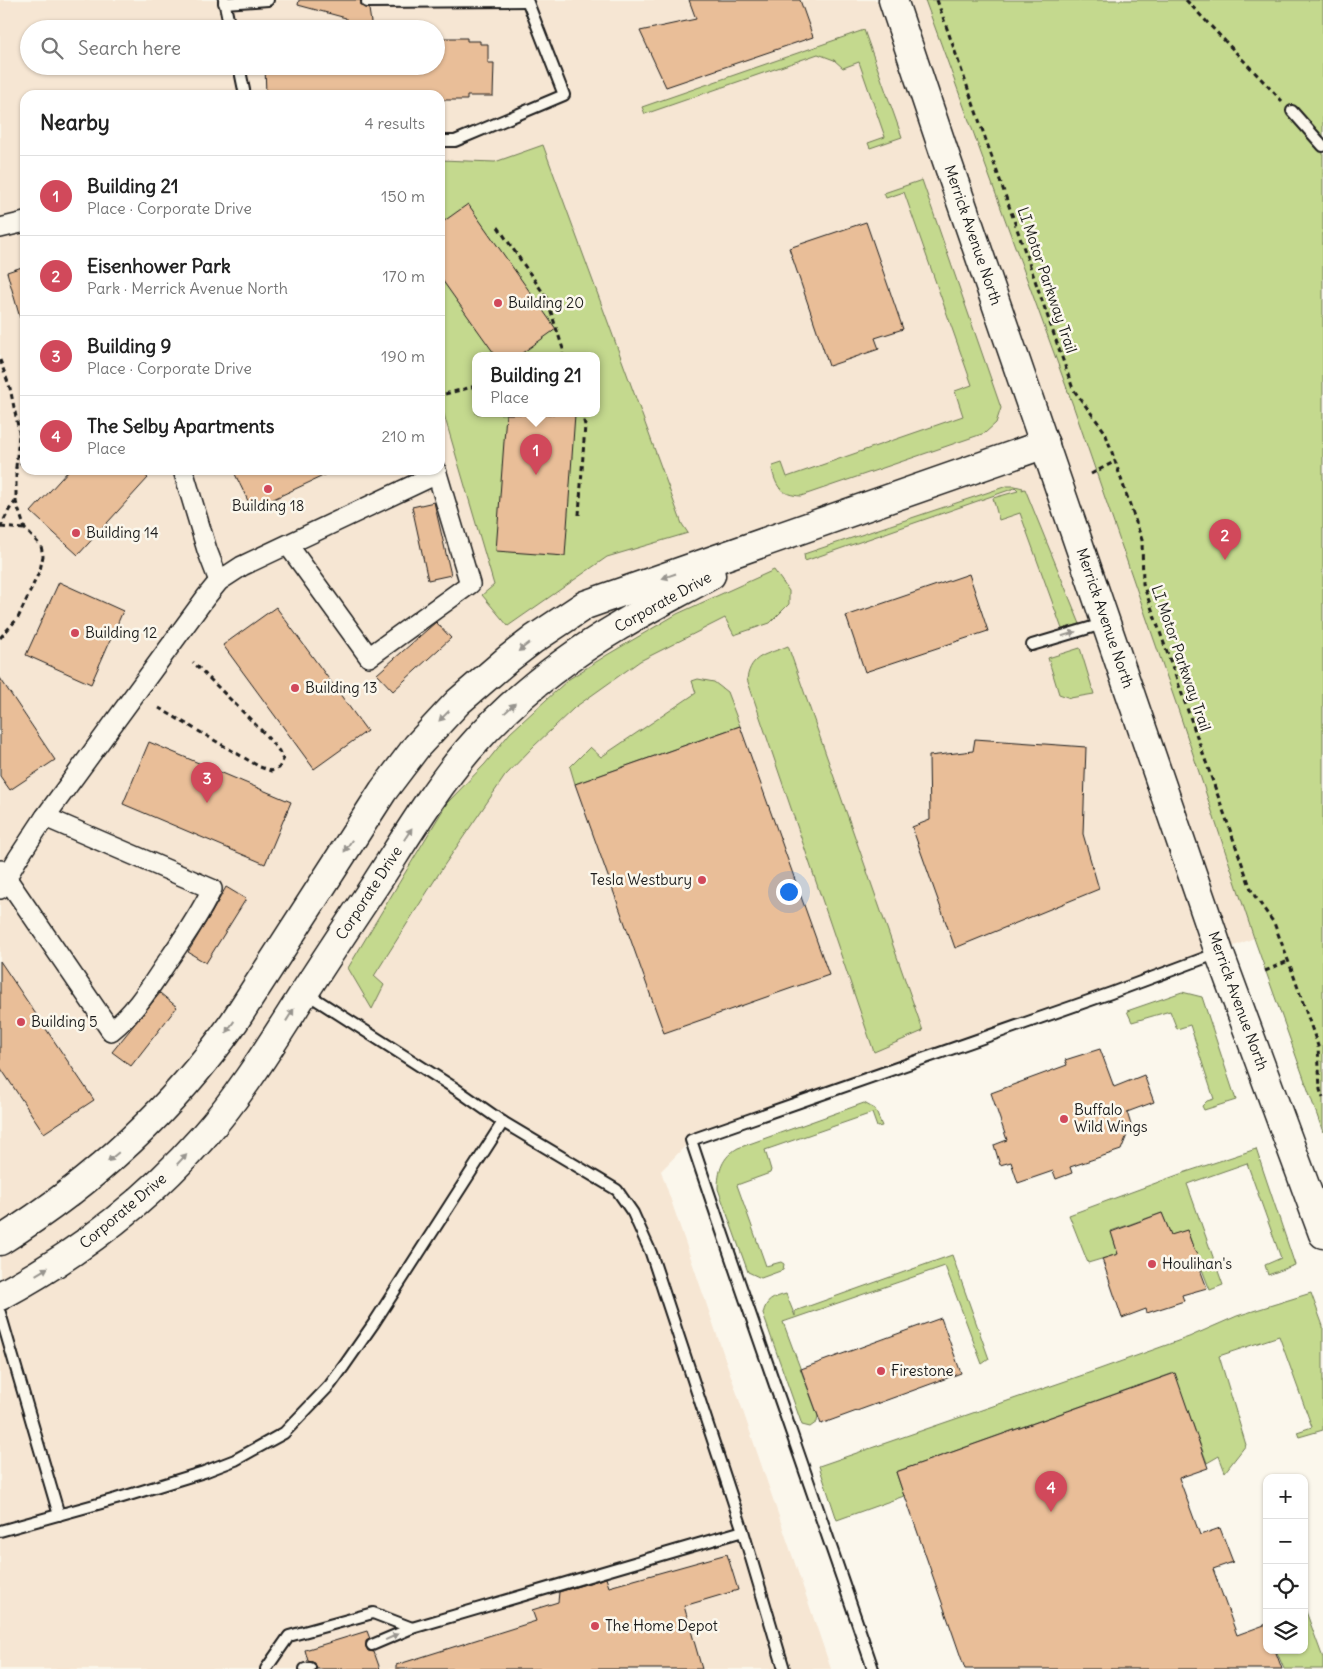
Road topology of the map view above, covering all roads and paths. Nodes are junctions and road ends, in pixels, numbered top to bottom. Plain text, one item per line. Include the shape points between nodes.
1 (268, 0) edge
2 (395, 0) edge
3 (527, 0) edge
4 (893, 0) edge
5 (937, 0) edge
6 (1186, 0) edge
7 (224, 2) edge
8 (367, 2) dead end
9 (228, 20) edge
10 (241, 75) edge
11 (244, 90) edge
12 (1292, 111) joint
13 (445, 141) edge
14 (1323, 146) edge
15 (20, 223) edge
16 (498, 227) dead end
17 (0, 228) edge
18 (564, 352) edge
19 (0, 360) edge
20 (472, 387) edge
21 (445, 394) dead end
22 (583, 417) edge
23 (20, 436) joint
24 (1045, 444) junction
25 (1114, 462) junction
26 (20, 464) edge
27 (16, 467) junction
28 (1091, 474) dead end
29 (184, 475) edge
30 (431, 475) edge
31 (438, 475) edge
32 (16, 502) junction
33 (579, 515) dead end
34 (0, 528) edge
35 (25, 529) junction
36 (781, 537) junction
37 (288, 545) junction
38 (219, 581) junction
39 (1106, 623) junction
40 (0, 638) edge
41 (1032, 646) dead end
42 (193, 662) dead end
43 (159, 708) dead end
44 (45, 817) junction
45 (2, 879) edge
46 (1219, 952) junction
47 (1288, 961) junction
48 (1265, 971) dead end
49 (305, 992) junction
50 (253, 994) junction
51 (1323, 1098) edge
52 (503, 1122) junction
53 (1323, 1234) edge
54 (0, 1241) edge
55 (0, 1296) edge
56 (0, 1313) edge
57 (60, 1515) junction
58 (0, 1530) edge
59 (743, 1531) junction
60 (412, 1628) junction
61 (372, 1646) dead end
62 (266, 1669) edge
63 (784, 1669) edge
64 (873, 1669) edge

1 - 7 lane
2 - 3 lane
2 - 8 lane
3 - 13 lane via 564,95 455,141
4 - 24 main road, Merrick Avenue North
5 - 25 path, LI Motor Parkway Trail via 1073,389 1105,432
6 - 12 path
7 - 9 lane
10 - 11 lane
12 - 14 lane
15 - 17 street
16 - 18 path via 546,297
19 - 23 path via 10,388
20 - 21 path
22 - 33 path
23 - 27 path
24 - 36 main road, Corporate Drive
24 - 39 main road, Merrick Avenue North
25 - 28 path
25 - 47 path, LI Motor Parkway Trail via 1142,540 1146,593 1252,892 1274,923
26 - 27 path
27 - 32 path
29 - 38 street
30 - 37 street
31 - 37 street via 470,584 369,657
32 - 34 path
32 - 35 path
34 - 35 path
35 - 40 path via 41,546 40,570 18,618
49 -> 36 main road, Corporate Drive via 431,799 491,726 565,662 620,625
36 -> 50 main road, Corporate Drive via 585,605 534,639 473,690 438,722 399,768
37 - 38 street via 242,566
38 - 44 street
41 -> 39 lane
39 - 46 main road, Merrick Avenue North
42 - 43 path via 279,751 283,760 279,768 271,771 260,766
44 - 45 street
44 - 45 street via 212,889 139,1004 122,1023 111,1031
46 - 53 main road, Merrick Avenue North
46 - 64 lane via 691,1140
47 - 48 path
47 - 51 path, LI Motor Parkway Trail via 1318,1046
49 - 50 main road via 282,985
49 - 52 lane
55 -> 49 main road, Corporate Drive via 96,1236 177,1165 244,1085
50 -> 54 main road, Corporate Drive via 214,1050 149,1125 94,1173
52 - 57 lane via 330,1386 284,1433 235,1460 204,1472
52 - 59 lane via 617,1190 634,1213 651,1252
56 - 57 lane
57 - 58 lane
59 - 60 lane
59 - 63 lane
61 -> 60 lane
60 - 62 lane via 373,1613 289,1636

